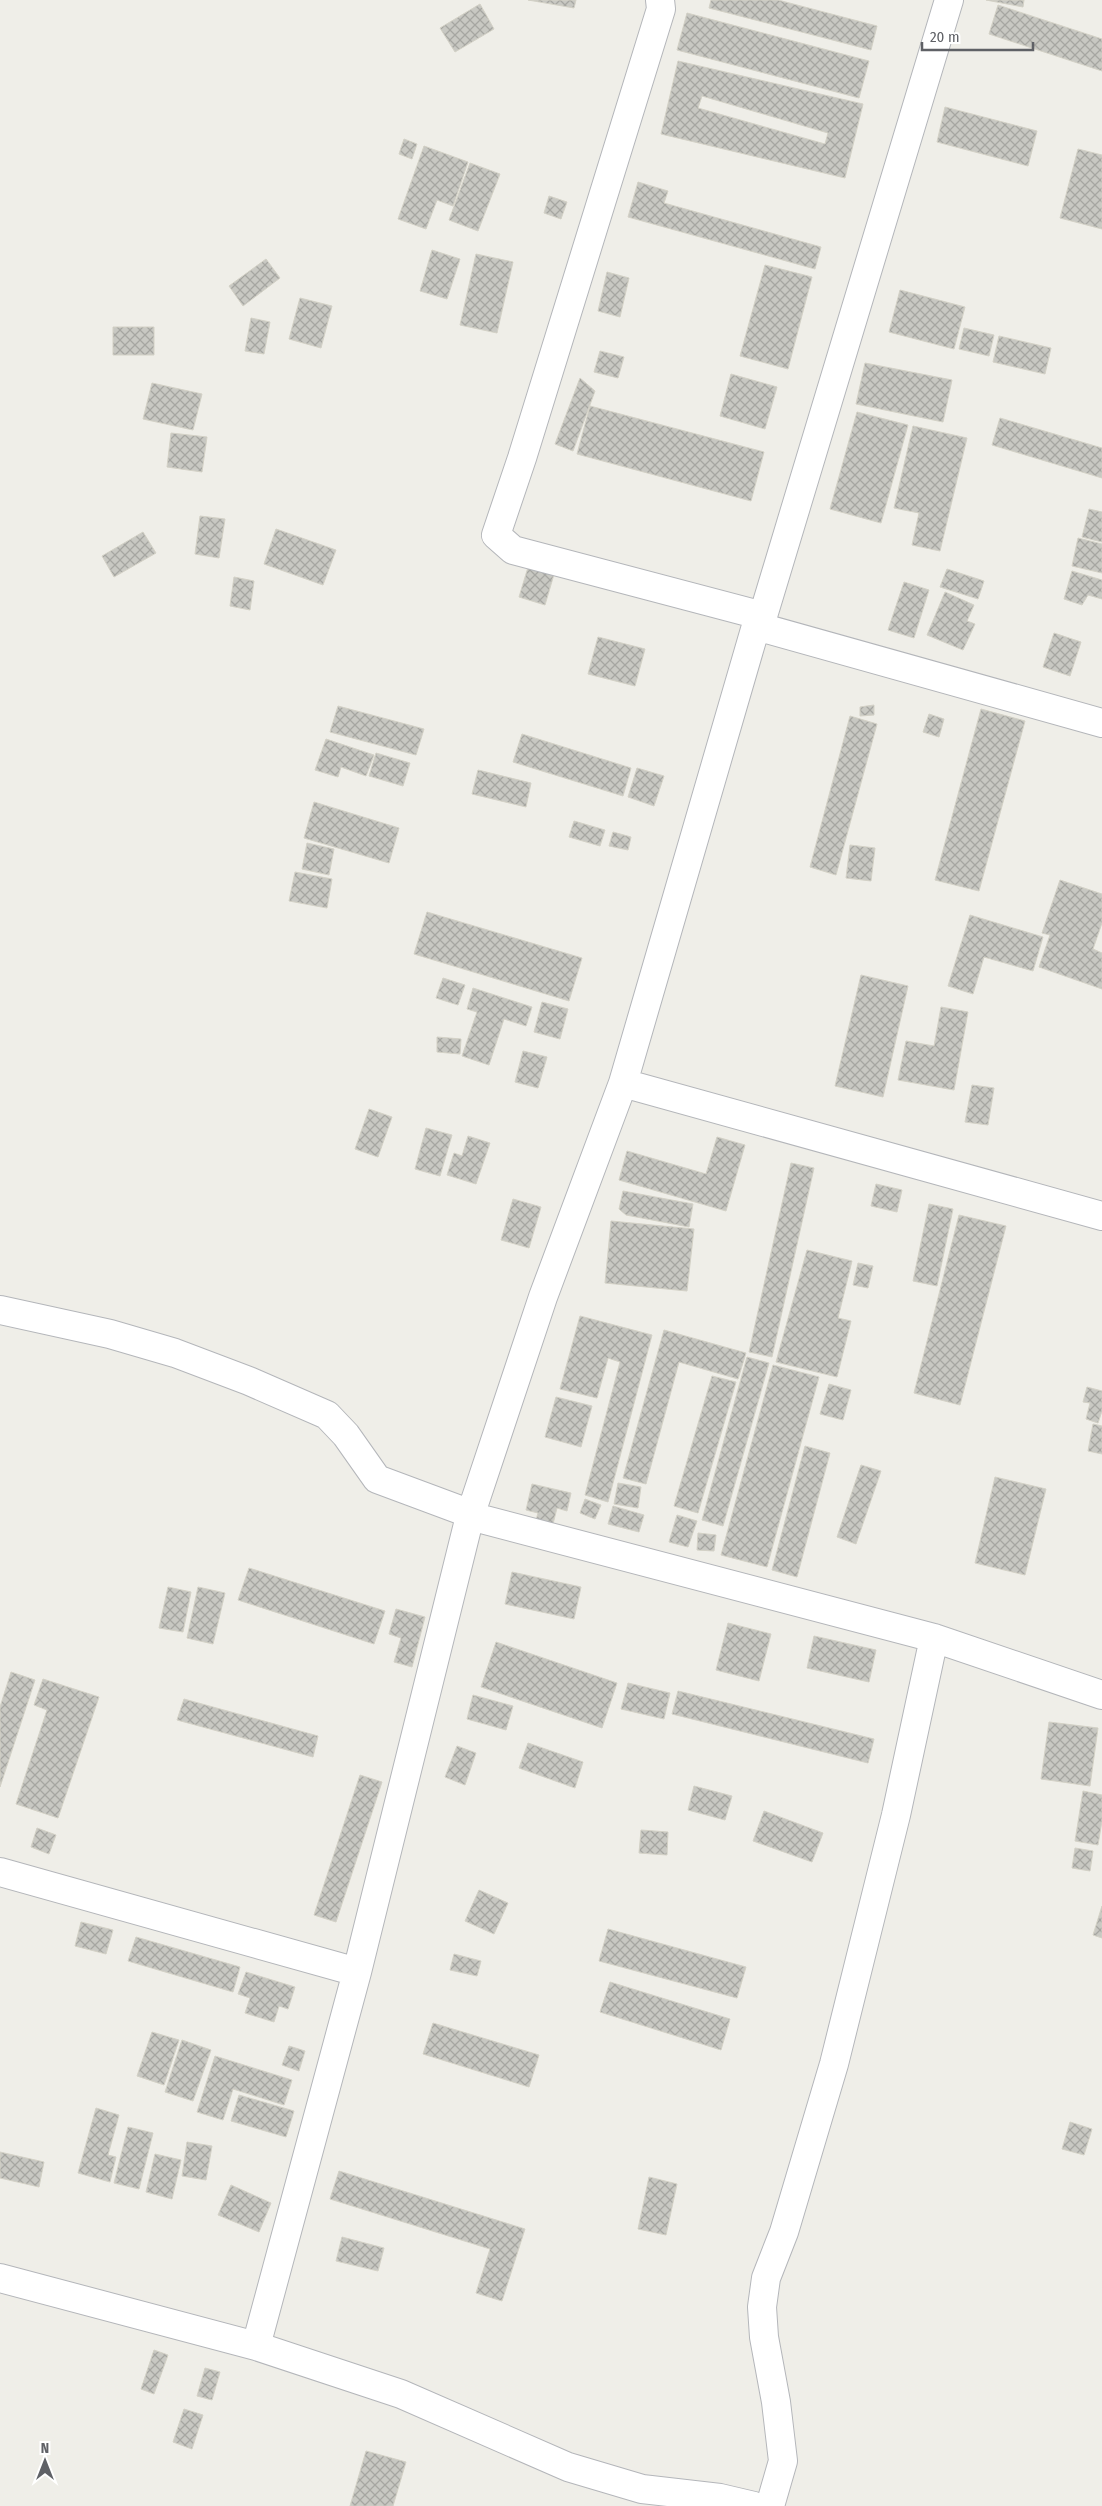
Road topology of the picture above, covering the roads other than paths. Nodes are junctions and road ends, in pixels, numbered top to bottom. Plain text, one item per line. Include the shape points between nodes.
1 (660, 0) edge
2 (948, 0) edge
3 (760, 621) junction
4 (1102, 723) edge
5 (623, 1083) junction
6 (1102, 1216) edge
7 (0, 1310) edge
8 (470, 1516) junction
9 (934, 1638) junction
10 (1102, 1696) edge
11 (0, 1872) edge
12 (357, 1972) junction
13 (0, 2278) edge
14 (256, 2346) junction
15 (754, 2506) edge
16 (770, 2506) edge

1 - 3 street via 628,114 496,535 512,550
2 - 3 street
3 - 4 street
3 - 5 street
5 - 6 street
5 - 8 street via 543,1297
7 - 8 street via 110,1334 250,1380 327,1415 346,1435 377,1479
8 - 9 street
8 - 12 street
9 - 10 street
9 - 16 street via 896,1815 836,2054 784,2232 766,2278 762,2306 764,2337 783,2461
11 - 12 street
12 - 14 street
13 - 14 street
14 - 15 street via 401,2394 568,2467 642,2489 720,2498

